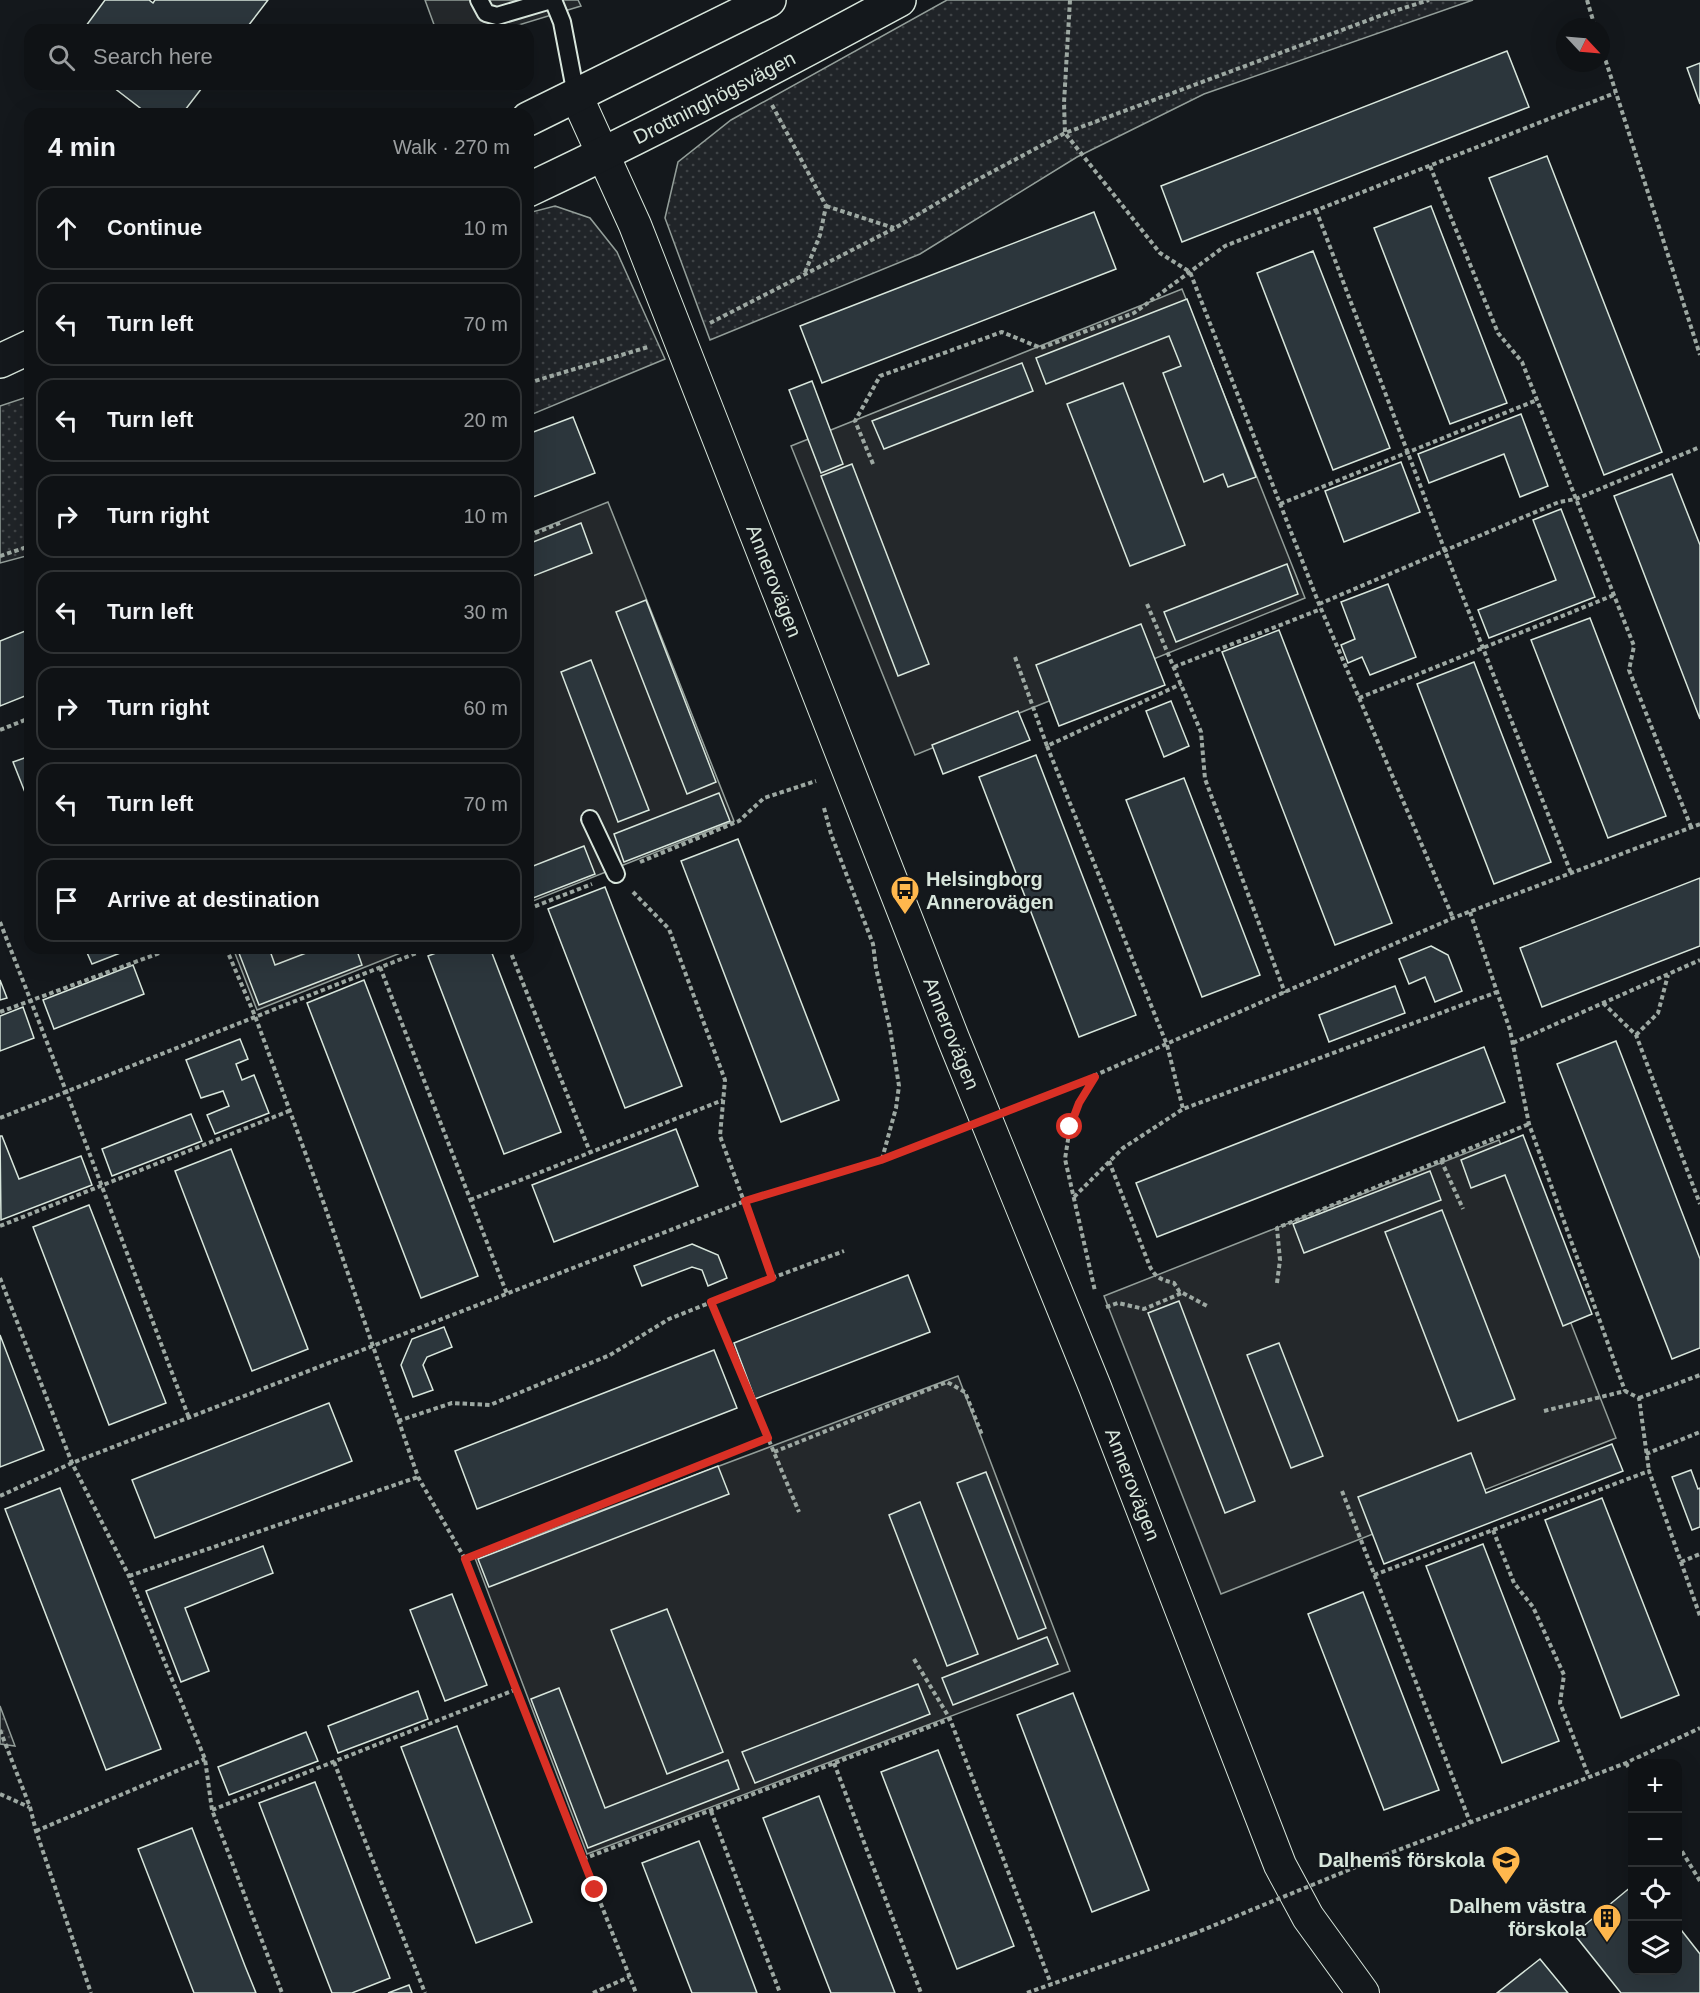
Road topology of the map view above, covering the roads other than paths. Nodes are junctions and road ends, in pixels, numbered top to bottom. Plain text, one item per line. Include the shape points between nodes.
1 (479, 0) edge
2 (552, 0) edge
3 (769, 0) edge
4 (899, 0) edge
5 (576, 95) junction
6 (534, 115) edge
7 (604, 154) junction
8 (534, 187) edge
9 (24, 350) edge
10 (0, 361) edge
11 (24, 370) edge
12 (0, 376) edge
13 (590, 819) dead end
14 (616, 874) road end
15 (1363, 1993) edge

1 - 2 lane via 486,13 497,16
2 - 5 lane via 562,22
3 - 5 street
4 - 7 street, Drottninghögsvägen
5 - 6 street
5 - 7 street, Annerovägen
7 - 8 street, Drottninghögsvägen
7 - 15 street, Annerovägen via 1073,1332 1280,1865 1308,1917
9 - 10 street
11 - 12 street
13 - 14 lane

